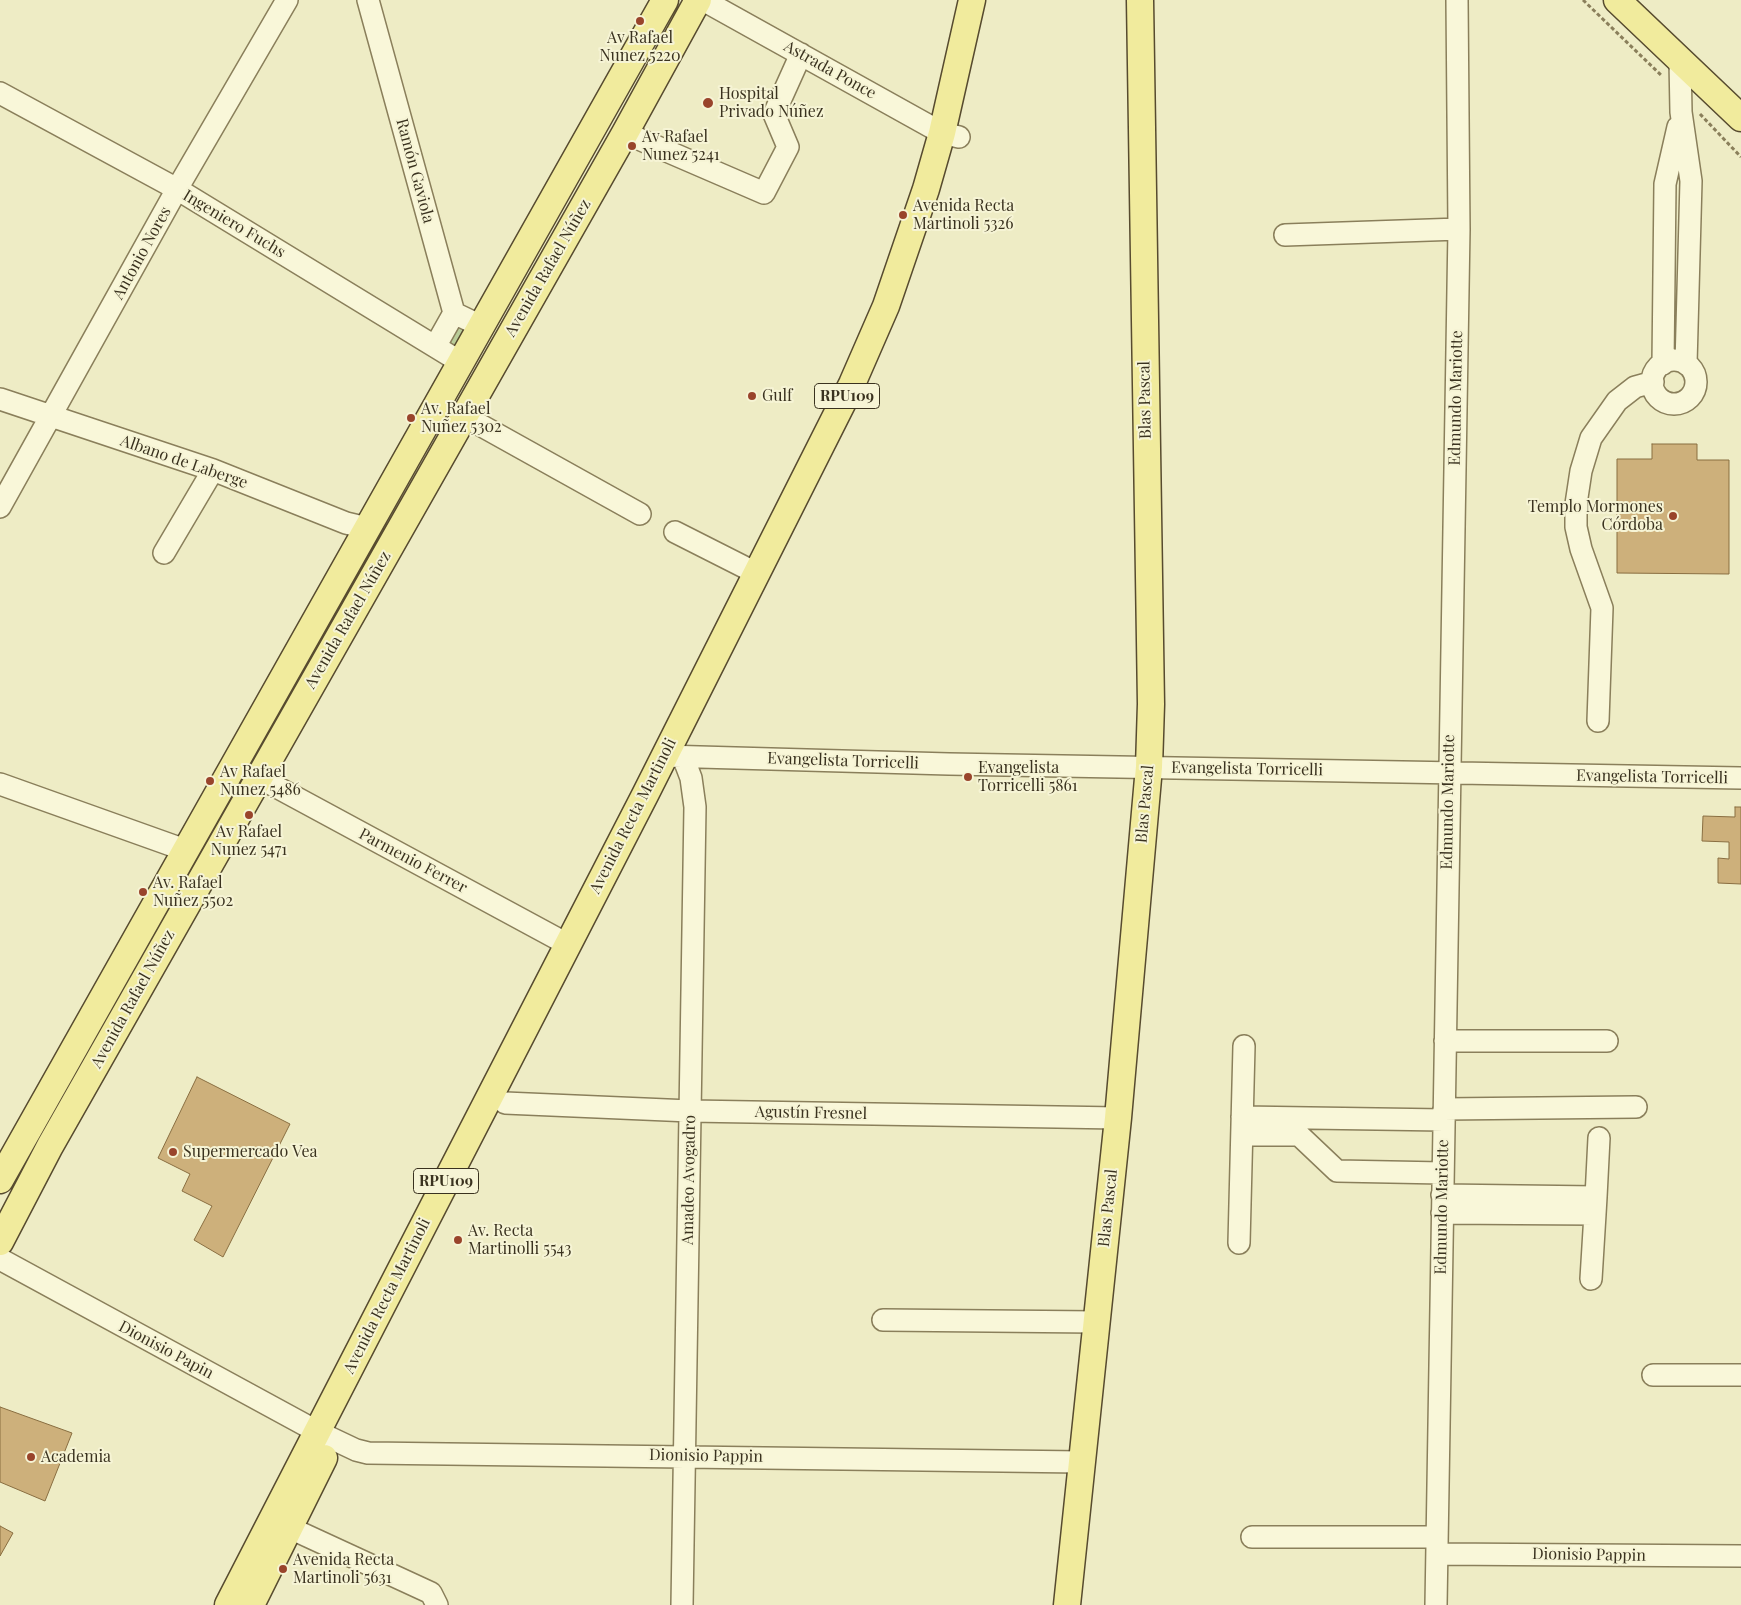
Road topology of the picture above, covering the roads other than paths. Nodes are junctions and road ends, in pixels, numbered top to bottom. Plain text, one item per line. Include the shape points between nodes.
1 (287, 0) edge
2 (368, 0) edge
3 (665, 0) edge
4 (698, 0) edge
5 (702, 0) edge
6 (972, 0) edge
7 (989, 0) edge
8 (1140, 0) edge
9 (1457, 0) edge
10 (1617, 0) edge
11 (801, 54) junction
12 (1680, 60) junction
13 (0, 94) edge
14 (1681, 112) junction
15 (1741, 118) edge
16 (626, 133) junction
17 (951, 135) junction
18 (177, 189) junction
19 (1459, 228) junction
20 (1285, 235) dead end
21 (454, 313) junction
22 (519, 317) junction
23 (481, 326) junction
24 (436, 345) junction
25 (462, 363) junction
26 (1686, 364) junction
27 (1658, 373) junction
28 (0, 398) edge
29 (52, 416) junction
30 (464, 416) junction
31 (213, 470) junction
32 (0, 507) edge
33 (411, 509) junction
34 (640, 514) dead end
35 (367, 528) junction
36 (675, 532) dead end
37 (164, 553) dead end
38 (758, 574) junction
39 (1598, 722) dead end
40 (674, 757) junction
41 (1149, 767) junction
42 (1449, 774) junction
43 (258, 777) junction
44 (1741, 778) edge
45 (0, 784) edge
46 (185, 850) junction
47 (567, 944) junction
48 (1607, 1041) dead end
49 (1445, 1042) junction
50 (1244, 1046) dead end
51 (505, 1103) junction
52 (1636, 1107) dead end
53 (690, 1111) junction
54 (1444, 1114) junction
55 (1118, 1118) junction
56 (1242, 1126) junction
57 (1299, 1127) junction
58 (1599, 1138) dead end
59 (3, 1168) edge
60 (1443, 1173) junction
61 (1442, 1204) junction
62 (1596, 1205) junction
63 (0, 1242) edge
64 (1239, 1244) dead end
65 (0, 1259) edge
66 (1591, 1278) dead end
67 (883, 1320) dead end
68 (1096, 1322) junction
69 (1653, 1375) dead end
70 (1741, 1375) edge
71 (326, 1436) junction
72 (684, 1456) junction
73 (1081, 1462) junction
74 (290, 1528) junction
75 (1252, 1537) dead end
76 (1437, 1545) junction
77 (1741, 1556) edge
78 (228, 1605) edge
79 (251, 1605) edge
80 (438, 1605) edge
81 (682, 1605) edge
82 (1067, 1605) edge
83 (1436, 1605) edge

1 - 18 street, Antonio Nores
2 - 21 street, Ramón Gaviola
3 - 23 main road, Avenida Rafael Núñez
4 - 16 main road, Avenida Rafael Núñez
5 - 11 street, Astrada Ponce
6 - 17 main road, Avenida Recta Martinoli / RPU109
7 - 17 main road, Avenida Recta Martinoli / RPU109
8 - 41 main road, Blas Pascal via 1151,704
9 - 19 street, Edmundo Mariotte
10 - 12 main road
11 - 16 street via 774,114 788,147 764,193
11 - 17 street, Astrada Ponce
12 - 14 street
12 - 15 main road
13 - 18 street, Ingeniero Fuchs
14 - 26 street via 1690,181
14 - 27 street via 1665,184
16 - 22 main road, Avenida Rafael Núñez
17 - 38 main road, Avenida Recta Martinoli / RPU109 via 886,306 848,392
17 - 40 main road, Avenida Recta Martinoli / RPU109 via 921,256 867,388
18 - 24 street, Ingeniero Fuchs
18 - 29 street, Antonio Nores
19 - 20 street
19 - 42 street, Edmundo Mariotte
21 - 23 street
21 - 24 street
22 - 23 main road via 504,326
22 - 30 main road, Avenida Rafael Núñez
23 - 25 main road, Avenida Rafael Núñez
24 - 25 street, Ingeniero Fuchs
25 - 33 main road via 467,371 467,383 412,481
25 - 35 main road, Avenida Rafael Núñez
26 - 27 street via 1674,360
26 - 27 street via 1694,374 1696,386 1684,401 1665,402 1656,394
27 - 39 street via 1617,400 1591,438 1581,471 1576,527 1602,608
28 - 29 street, Albano de Laberge
29 - 31 street, Albano de Laberge
29 - 32 street, Antonio Nores
30 - 33 main road, Avenida Rafael Núñez
30 - 34 street
31 - 35 street, Albano de Laberge via 346,523
31 - 37 street
33 - 43 main road, Avenida Rafael Núñez
35 - 46 main road, Avenida Rafael Núñez
36 - 38 street
38 - 40 main road, Avenida Recta Martinoli / RPU109 via 720,646 718,667
40 - 41 street, Evangelista Torricelli
40 - 47 main road, Avenida Recta Martinoli / RPU109
40 - 51 main road, Avenida Recta Martinoli / RPU109
40 - 53 street, Amadeo Avogadro via 691,778 695,807
41 - 42 street, Evangelista Torricelli
41 - 55 main road, Blas Pascal
42 - 44 street, Evangelista Torricelli
42 - 49 street, Edmundo Mariotte
43 - 47 street, Parmenio Ferrer
43 - 63 main road, Avenida Rafael Núñez via 50,1146
45 - 46 street
46 - 59 main road, Avenida Rafael Núñez
47 - 71 main road, Avenida Recta Martinoli / RPU109
48 - 49 street
49 - 54 street, Edmundo Mariotte
50 - 56 street
51 - 53 street, Agustín Fresnel
51 - 71 main road, Avenida Recta Martinoli / RPU109
52 - 54 street
53 - 55 street, Agustín Fresnel
53 - 72 street, Amadeo Avogadro
54 - 57 street
54 - 60 street, Edmundo Mariotte
55 - 68 main road, Blas Pascal
56 - 57 street
56 - 64 street
57 - 60 street via 1337,1171
58 - 62 street
60 - 61 street, Edmundo Mariotte
61 - 62 street
61 - 76 street, Edmundo Mariotte
62 - 66 street
65 - 71 street, Dionisio Papin
67 - 68 street
68 - 73 main road, Blas Pascal
69 - 70 street
71 - 72 street, Dionisio Pappin via 368,1453
71 - 74 main road, Avenida Recta Martinoli / RPU109
71 - 78 main road, Avenida Recta Martinoli / RPU109
72 - 73 street, Dionisio Pappin
72 - 81 street, Amadeo Avogadro
73 - 82 main road, Blas Pascal
74 - 79 main road, Avenida Recta Martinoli / RPU109
74 - 80 street via 431,1593
75 - 76 street, Dionisio Pappin
76 - 77 street, Dionisio Pappin
76 - 83 street, Edmundo Mariotte

